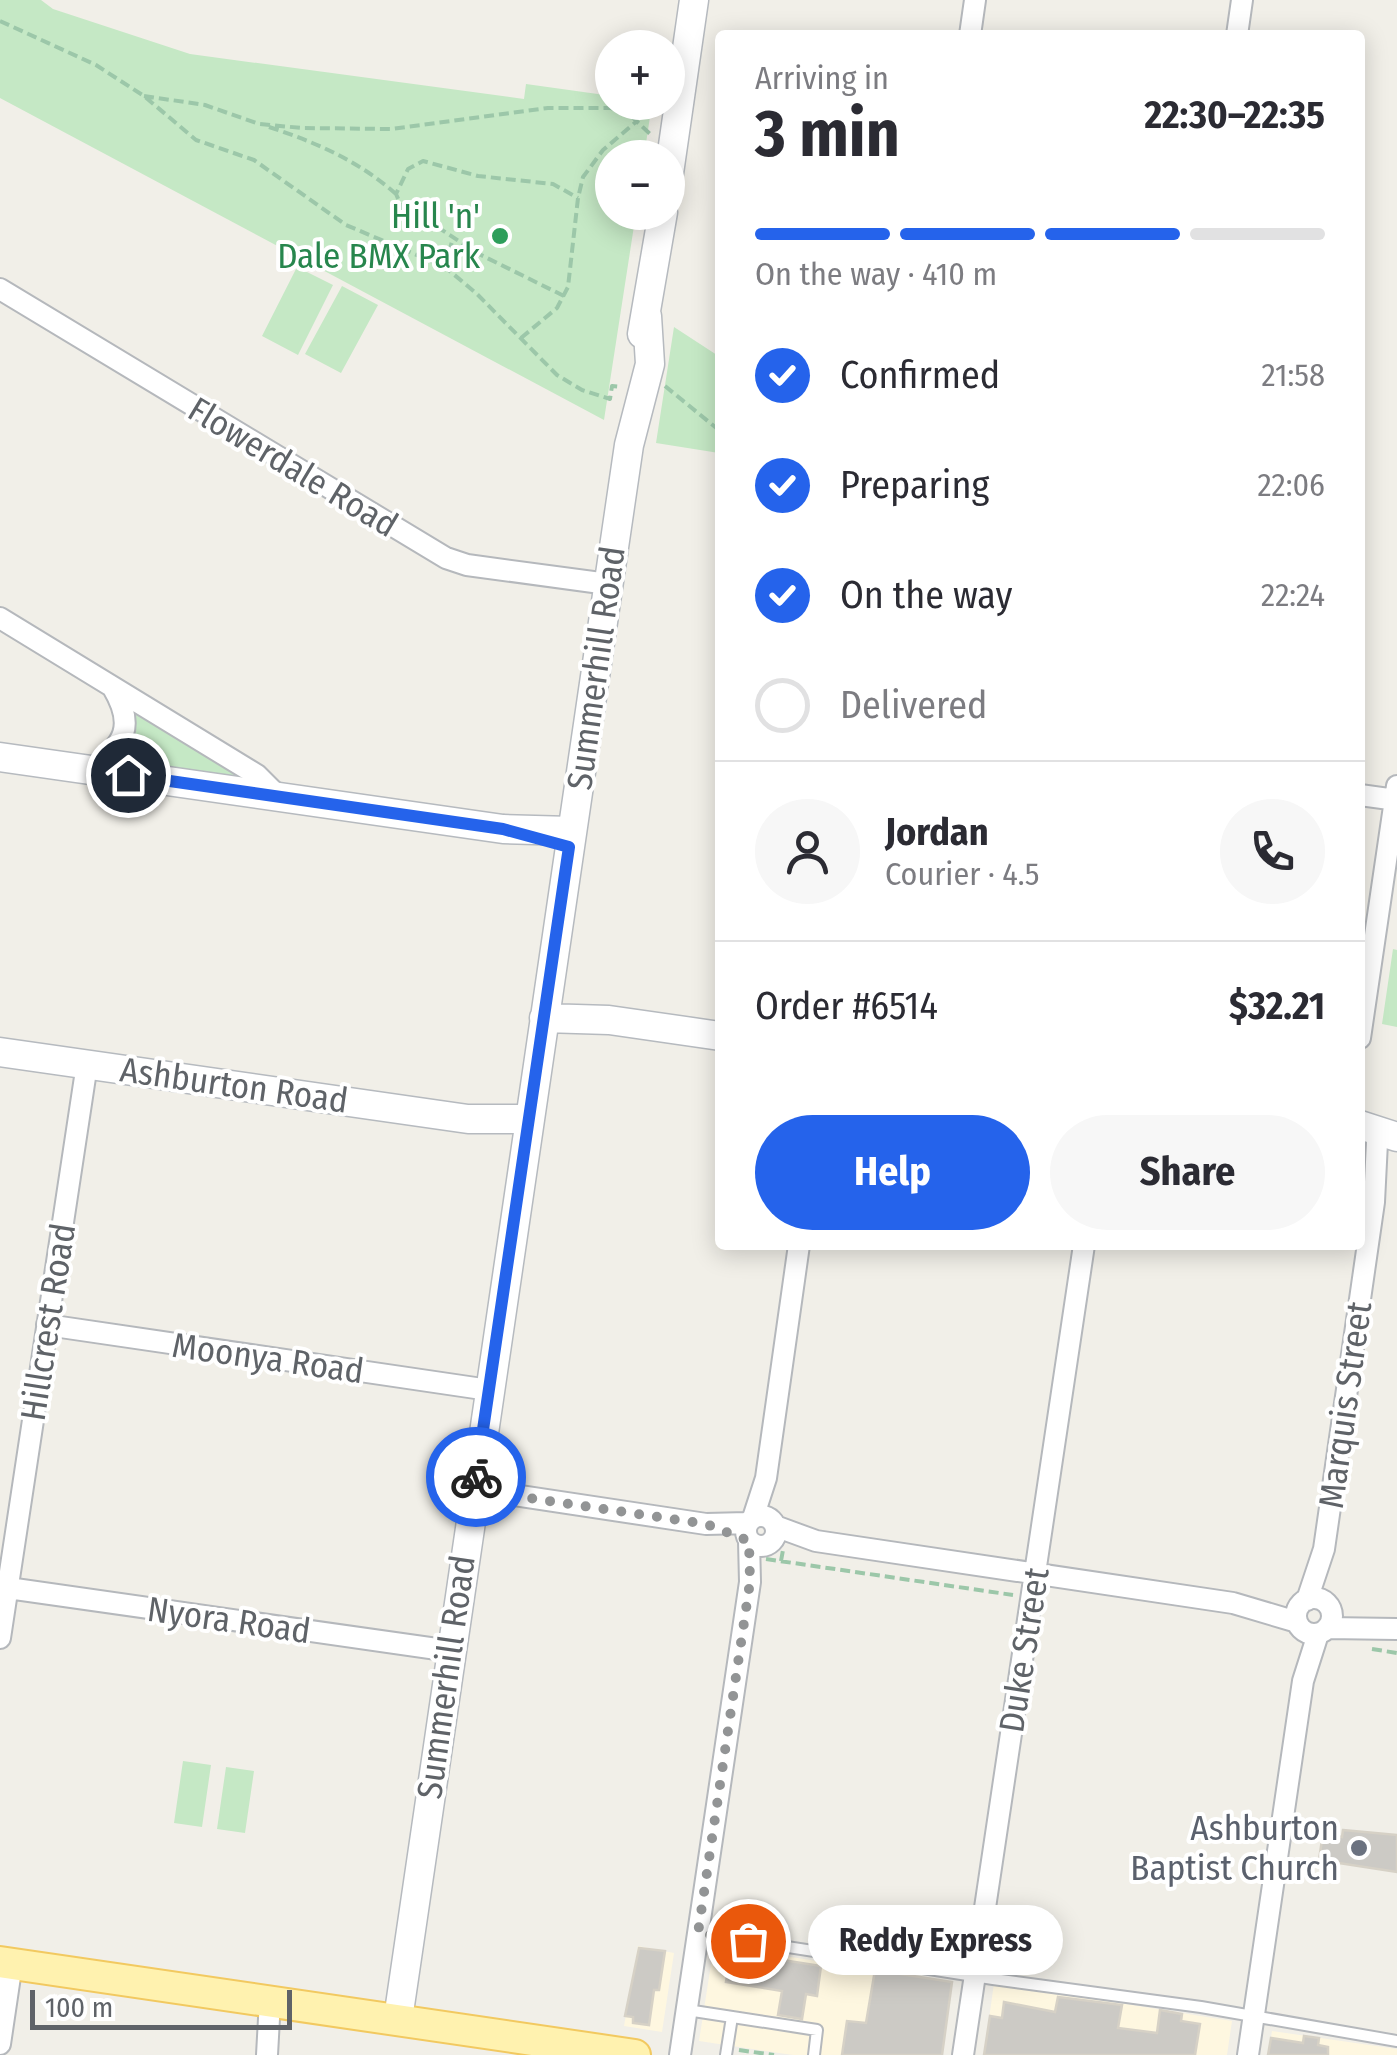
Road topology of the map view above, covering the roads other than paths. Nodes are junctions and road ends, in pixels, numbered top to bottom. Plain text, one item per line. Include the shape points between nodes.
1 (694, 0) edge
2 (975, 0) edge
3 (1242, 0) edge
4 (971, 30) edge
5 (1239, 30) edge
6 (674, 140) edge
7 (660, 230) edge
8 (0, 289) edge
9 (648, 316) junction
10 (628, 445) junction
11 (608, 584) junction
12 (0, 618) edge
13 (112, 686) junction
14 (0, 757) edge
15 (91, 770) junction
16 (1365, 795) edge
17 (1396, 795) edge
18 (280, 797) junction
19 (570, 839) junction
20 (1365, 1004) edge
21 (545, 1009) junction
22 (715, 1035) edge
23 (0, 1052) edge
24 (87, 1064) junction
25 (528, 1128) junction
26 (1381, 1137) edge
27 (799, 1250) edge
28 (1083, 1250) edge
29 (47, 1326) junction
30 (489, 1390) junction
31 (474, 1490) junction
32 (760, 1535) junction
33 (1035, 1574) junction
34 (8, 1588) junction
35 (1314, 1616) junction
36 (0, 1638) edge
37 (450, 1651) junction
38 (698, 1933) junction
39 (6, 1962) edge
40 (975, 1976) junction
41 (270, 2000) junction
42 (686, 2010) junction
43 (732, 2017) junction
44 (1254, 2017) junction
45 (398, 2019) junction
46 (1393, 2041) edge
47 (0, 2044) edge
48 (559, 2049) edge
49 (727, 2051) edge
50 (267, 2055) edge
51 (634, 2055) edge
52 (680, 2055) edge
53 (814, 2055) edge
54 (963, 2055) edge
55 (1248, 2055) edge

1 - 6 main road
2 - 4 street
3 - 5 street
7 - 9 main road, Summerhill Road
8 - 11 street, Flowerdale Road via 446,558
9 - 10 main road, Summerhill Road via 650,364
9 - 10 main road, Summerhill Road via 628,376
10 - 11 main road, Summerhill Road
11 - 19 main road, Summerhill Road
12 - 13 street
13 - 15 street via 122,704 124,736
13 - 18 street via 257,775
14 - 15 main road
15 - 18 main road
16 - 17 street
17 - 20 street
18 - 19 main road
19 - 21 main road, Summerhill Road
21 - 22 main road
21 - 25 main road, Summerhill Road
23 - 24 main road, Ashburton Road
24 - 25 main road, Ashburton Road
24 - 29 street, Hillcrest Road
25 - 30 main road, Summerhill Road
26 - 35 street, Marquis Street
27 - 32 street
28 - 33 street, Duke Street
29 - 30 street, Moonya Road
29 - 34 street, Hillcrest Road
30 - 31 main road, Summerhill Road
31 - 32 street
31 - 37 main road, Summerhill Road
32 - 33 street
32 - 38 street
33 - 35 street
33 - 40 street, Duke Street
34 - 36 street, Hillcrest Road
34 - 37 street, Nyora Road
35 - 44 street, Marquis Street
37 - 45 main road, Summerhill Road
38 - 40 lane
38 - 42 street
39 - 41 main road
39 - 47 street
40 - 44 lane
40 - 54 street, Duke Street
41 - 45 main road
41 - 50 street
42 - 43 lane
42 - 52 street
43 - 49 lane
43 - 53 lane via 817,2030
44 - 46 lane
44 - 55 street, Marquis Street
45 - 48 main road
48 - 51 main road

